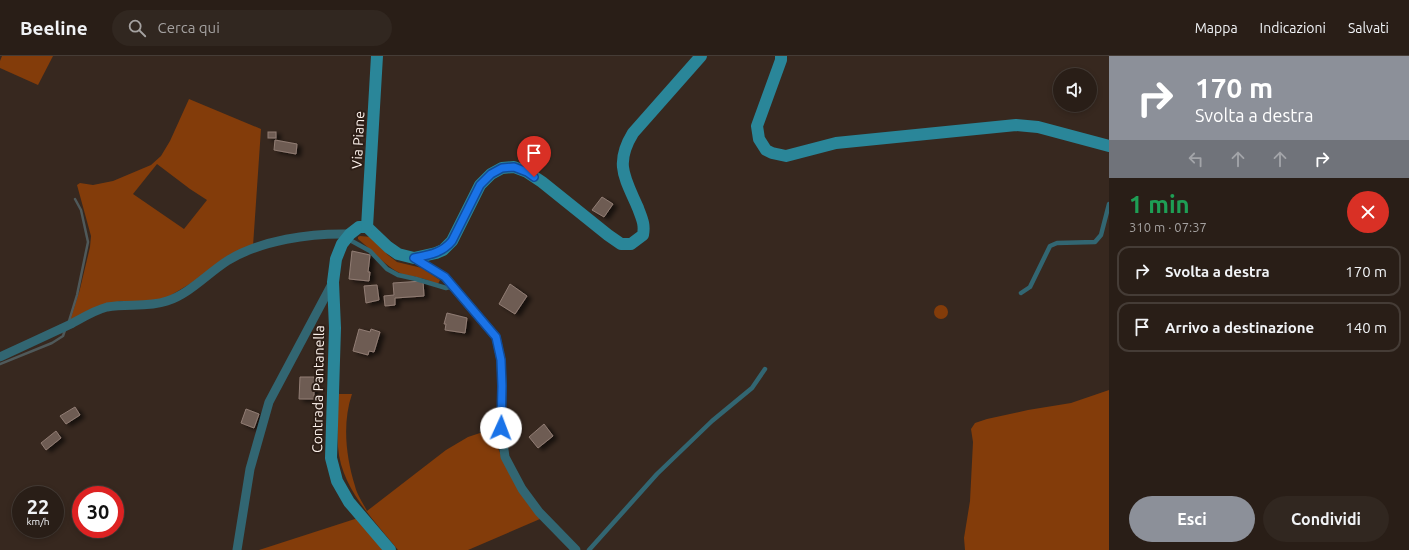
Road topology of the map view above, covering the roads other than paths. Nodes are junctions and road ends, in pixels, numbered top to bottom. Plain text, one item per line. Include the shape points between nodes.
1 (378, 56) edge
2 (701, 56) edge
3 (780, 56) edge
4 (1109, 146) edge
5 (1109, 204) edge
6 (367, 227) junction
7 (348, 236) junction
8 (414, 258) junction
9 (333, 282) junction
10 (454, 286) junction
11 (1021, 294) dead end
12 (0, 357) edge
13 (765, 370) dead end
14 (237, 550) edge
15 (390, 550) edge
16 (576, 550) edge
17 (589, 550) edge

1 - 6 street, Via Piane
2 - 8 street via 638,127 626,145 622,168 644,225 643,235 638,240 631,244 621,244 542,182 514,167 502,168 480,185 448,246 436,253
3 - 4 street via 757,126 759,139 766,150 772,153 786,156 836,143 1016,125 1038,127
5 - 11 lane via 1101,235 1095,242 1057,242 1050,246 1030,287
6 - 7 street via 359,227
6 - 8 street via 388,248 398,254
7 - 9 street, Contrada Pantanella via 336,259
7 - 10 lane via 370,251 387,269 398,275 446,288
7 - 12 street via 330,233 260,246 242,253 168,301 154,305 106,307
8 - 10 street via 445,277
9 - 14 street via 269,402 250,469
9 - 15 street, Contrada Pantanella via 335,328 331,458 337,480 348,502
10 - 16 street via 496,337 501,360 501,428 505,457 522,489 539,512
13 - 17 lane via 752,388 712,421 657,474

